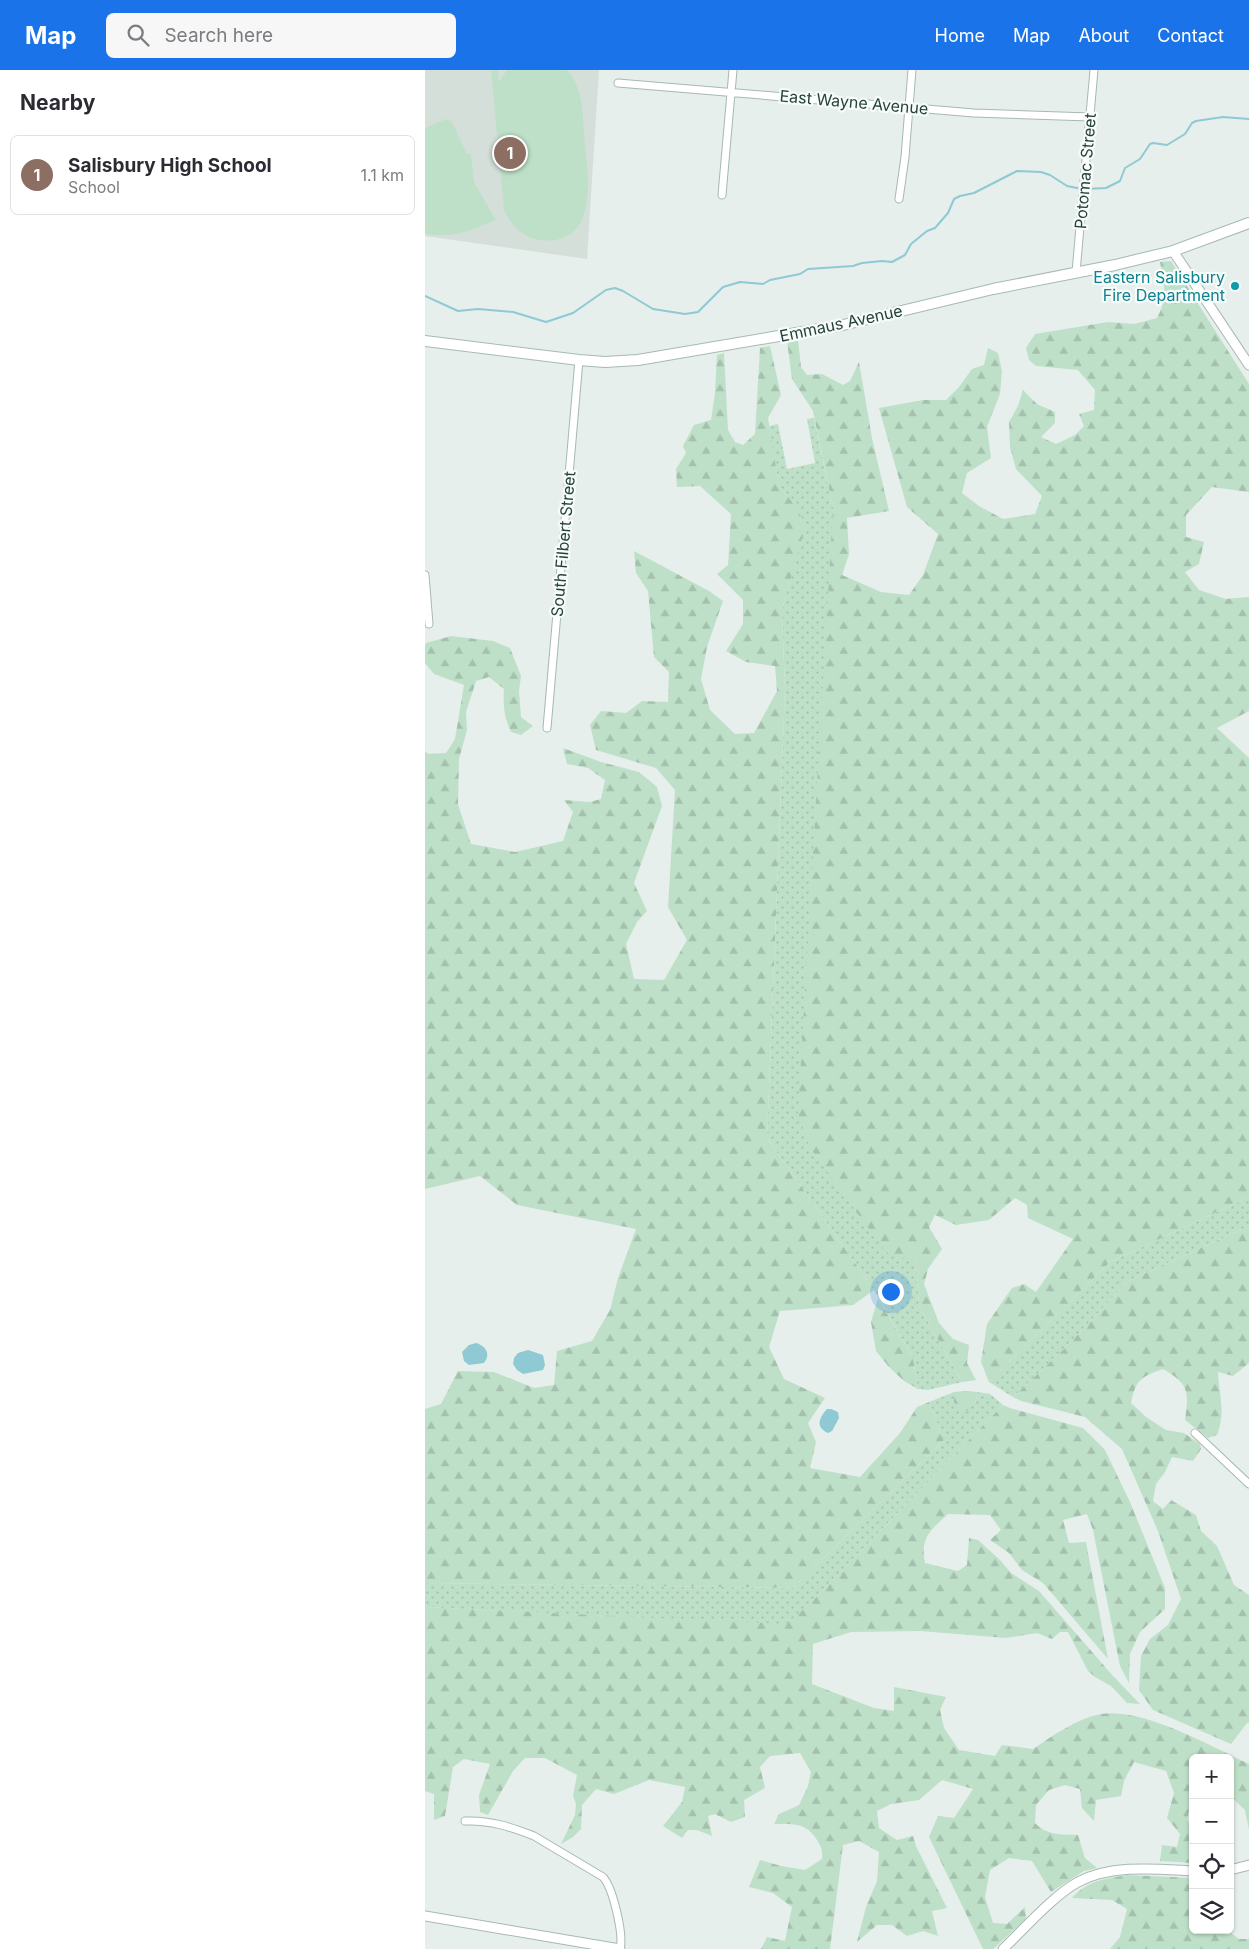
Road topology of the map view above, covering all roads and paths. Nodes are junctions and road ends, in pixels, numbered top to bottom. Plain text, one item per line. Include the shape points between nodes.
1 (733, 70) edge
2 (912, 70) edge
3 (1094, 70) edge
4 (618, 83) dead end
5 (731, 92) junction
6 (909, 107) junction
7 (1090, 118) junction
8 (722, 195) dead end
9 (899, 199) dead end
10 (1249, 223) edge
11 (1173, 251) junction
12 (1076, 272) junction
13 (425, 341) edge
14 (579, 360) junction
15 (1249, 365) edge
16 (425, 575) edge
17 (429, 624) dead end
18 (547, 728) dead end
19 (1195, 1433) dead end
20 (1249, 1484) edge
21 (465, 1821) dead end
22 (1249, 1865) edge
23 (1234, 1869) edge
24 (1189, 1871) edge
25 (425, 1916) edge
26 (620, 1949) edge
27 (1003, 1949) edge

1 - 5 street
2 - 6 street
3 - 7 street, Potomac Street
4 - 5 street, East Wayne Avenue
5 - 6 street, East Wayne Avenue
5 - 8 street
6 - 7 street, East Wayne Avenue
6 - 9 street
7 - 12 street, Potomac Street
10 - 11 main road, Emmaus Avenue
11 - 12 main road, Emmaus Avenue
11 - 15 street
12 - 14 main road, Emmaus Avenue via 843,325 753,341 631,361
13 - 14 main road, Emmaus Avenue
14 - 18 street, South Filbert Street
16 - 17 street
19 - 20 street
21 - 26 street via 505,1825 534,1836 603,1877 609,1886 621,1938
22 - 23 street
24 - 27 street via 1123,1870 1086,1878 1066,1890
25 - 26 street

